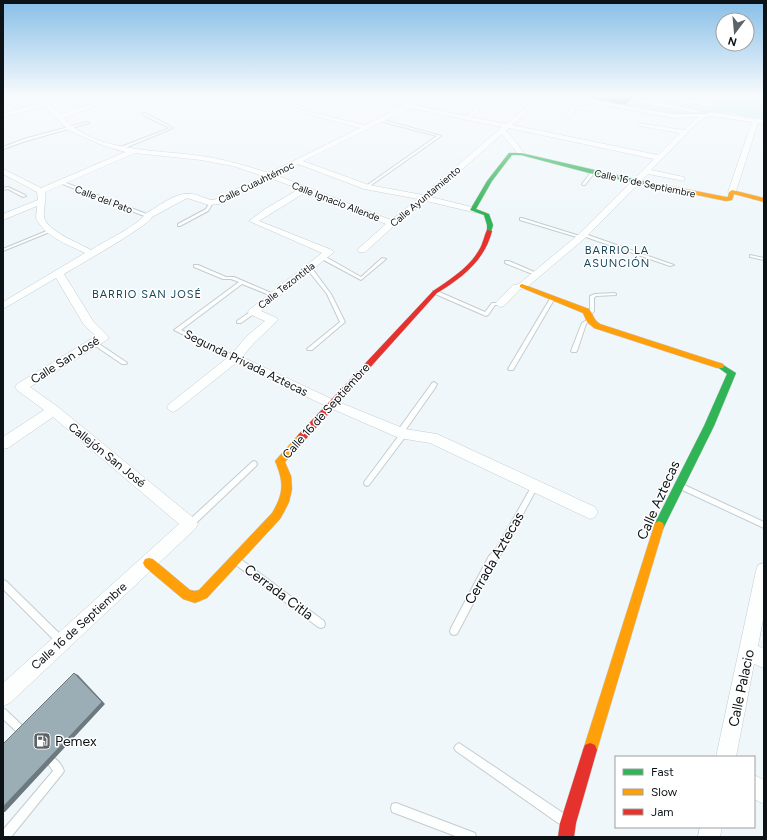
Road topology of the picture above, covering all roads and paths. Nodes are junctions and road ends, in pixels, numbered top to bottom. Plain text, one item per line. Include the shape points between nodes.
1 (48, 134) edge
2 (79, 134) edge
3 (156, 134) edge
4 (350, 134) edge
5 (433, 134) edge
6 (497, 134) edge
7 (506, 134) edge
8 (550, 134) edge
9 (683, 134) edge
10 (752, 134) edge
11 (3, 148) edge
12 (119, 148) junction
13 (134, 151) junction
14 (521, 154) junction
15 (660, 158) junction
16 (296, 161) junction
17 (3, 171) edge
18 (593, 172) junction
19 (648, 172) junction
20 (269, 175) junction
21 (681, 179) dead end
22 (638, 181) junction
23 (61, 182) junction
24 (584, 184) dead end
25 (367, 187) junction
26 (305, 189) junction
27 (3, 190) edge
28 (42, 191) junction
29 (732, 192) junction
30 (24, 196) dead end
31 (425, 198) junction
32 (764, 200) edge
33 (42, 201) junction
34 (211, 203) junction
35 (473, 210) junction
36 (148, 216) junction
37 (3, 217) edge
38 (521, 219) dead end
39 (392, 223) junction
40 (179, 225) dead end
41 (50, 231) junction
42 (582, 236) junction
43 (3, 250) edge
44 (362, 250) dead end
45 (91, 253) junction
46 (752, 256) dead end
47 (322, 257) junction
48 (764, 259) edge
49 (384, 260) dead end
50 (507, 262) dead end
51 (672, 265) dead end
52 (196, 266) dead end
53 (309, 268) junction
54 (58, 273) junction
55 (537, 274) junction
56 (242, 282) junction
57 (522, 286) junction
58 (435, 292) junction
59 (614, 294) dead end
60 (274, 295) junction
61 (553, 298) junction
62 (500, 304) joint
63 (3, 306) edge
64 (253, 312) junction
65 (590, 317) junction
66 (240, 322) dead end
67 (93, 342) junction
68 (310, 349) dead end
69 (574, 351) dead end
70 (235, 358) junction
71 (124, 363) dead end
72 (511, 369) dead end
73 (434, 384) dead end
74 (22, 387) joint
75 (332, 404) junction
76 (173, 407) dead end
77 (53, 410) junction
78 (402, 433) junction
79 (3, 444) edge
80 (254, 464) dead end
81 (366, 483) dead end
82 (678, 485) junction
83 (535, 486) junction
84 (590, 512) dead end
85 (190, 524) junction
86 (764, 525) edge
87 (236, 560) junction
88 (149, 563) junction
89 (764, 571) edge
90 (3, 584) edge
91 (321, 624) dead end
92 (454, 630) dead end
93 (62, 642) junction
94 (756, 655) edge
95 (3, 696) edge
96 (3, 713) edge
97 (22, 731) edge
98 (459, 748) dead end
99 (726, 756) edge
100 (52, 761) edge
101 (755, 787) edge
102 (764, 792) edge
103 (396, 808) dead end
104 (568, 823) junction
105 (4, 837) edge
106 (471, 837) edge
107 (566, 837) edge

1 - 11 lane
2 - 12 street, Calle Ignacio Allende via 90,140
3 - 12 lane
4 - 16 street, Calle Cuauhtémoc
5 - 25 lane via 440,136
6 - 31 street, Calle Ayuntamiento
7 - 14 street
8 - 15 street
9 - 15 street
10 - 29 street
12 - 13 street, Calle Ignacio Allende
13 - 20 street, Calle Ignacio Allende via 217,161
13 - 23 street
14 - 18 street, Calle 16 de Septiembre
14 - 35 street via 509,155
15 - 19 street
16 - 20 street, Calle Cuauhtémoc
16 - 25 street
17 - 28 street
18 - 22 street, Calle 16 de Septiembre
18 - 24 lane
19 - 21 street
19 - 22 street
20 - 26 street, Calle Ignacio Allende
20 - 34 street, Calle Cuauhtémoc
22 - 29 street, Calle 16 de Septiembre via 728,200
22 - 42 street
23 - 28 street
23 - 36 lane, Calle del Pato
25 - 31 street
26 - 39 street, Calle Ignacio Allende
26 - 47 street, Calle Tezontitla via 254,221 329,252
27 - 30 lane via 8,188
28 - 33 street
29 - 32 street
31 - 35 street
31 - 39 street, Calle Ayuntamiento
33 - 37 street
33 - 41 street via 39,210 40,220
34 - 36 street, Calle Cuauhtémoc via 186,196
34 - 40 lane via 207,210
35 - 58 street, Calle 16 de Septiembre via 486,214 489,219 491,230 486,245 476,258
36 - 45 street, Calle Cuauhtémoc via 129,231
38 - 42 lane
39 - 44 street, Calle Ayuntamiento
41 - 43 lane
41 - 45 street
42 - 51 lane
42 - 55 street
45 - 54 street, Calle Cuauhtémoc
46 - 48 lane
47 - 49 lane via 361,280
47 - 53 street, Calle Tezontitla
50 - 55 lane
52 - 56 lane
53 - 60 street, Calle Tezontitla
53 - 68 lane via 329,294 343,322
54 - 63 street, Calle Cuauhtémoc
54 - 67 street, Calle San José via 88,323 103,337
55 - 57 street
56 - 60 lane
56 - 70 lane, Segunda Privada Aztecas via 177,330
57 - 61 street, Calle Aztecas
57 - 62 street via 517,287
58 - 62 lane via 486,314 494,304
58 - 75 street, Calle 16 de Septiembre
59 - 65 lane via 592,297
60 - 64 street, Calle Tezontitla
61 - 65 street, Calle Aztecas
61 - 72 lane
64 - 66 lane
64 - 70 street, Calle Tezontitla via 274,320 250,340
65 - 69 lane via 584,323
65 - 82 street, Calle Aztecas via 597,326 677,351 725,368 732,373 709,426
67 - 71 lane
67 - 74 street, Calle San José
70 - 75 street, Segunda Privada Aztecas
70 - 76 street, Calle Tezontitla
73 - 78 lane
74 - 77 street, Callejón San José
75 - 78 street, Segunda Privada Aztecas
75 - 87 street, Calle 16 de Septiembre via 280,462 288,479 285,502 276,516
77 - 79 street
77 - 85 street, Callejón San José
78 - 81 lane
78 - 83 street, Segunda Privada Aztecas via 432,438
80 - 85 lane
82 - 86 lane
82 - 104 street, Calle Aztecas via 657,530
83 - 84 street, Segunda Privada Aztecas
83 - 92 lane, Cerrada Aztecas
85 - 88 street
87 - 88 street, Calle 16 de Septiembre via 203,594 195,597 187,595
87 - 91 lane, Cerrada Citla
88 - 93 street, Calle 16 de Septiembre
89 - 94 street, Calle Palacio
90 - 93 lane
93 - 95 street, Calle 16 de Septiembre
94 - 99 street, Calle Palacio
96 - 97 lane
98 - 104 lane
100 - 105 lane via 59,771
101 - 102 street
103 - 106 lane
104 - 107 street, Calle Aztecas

